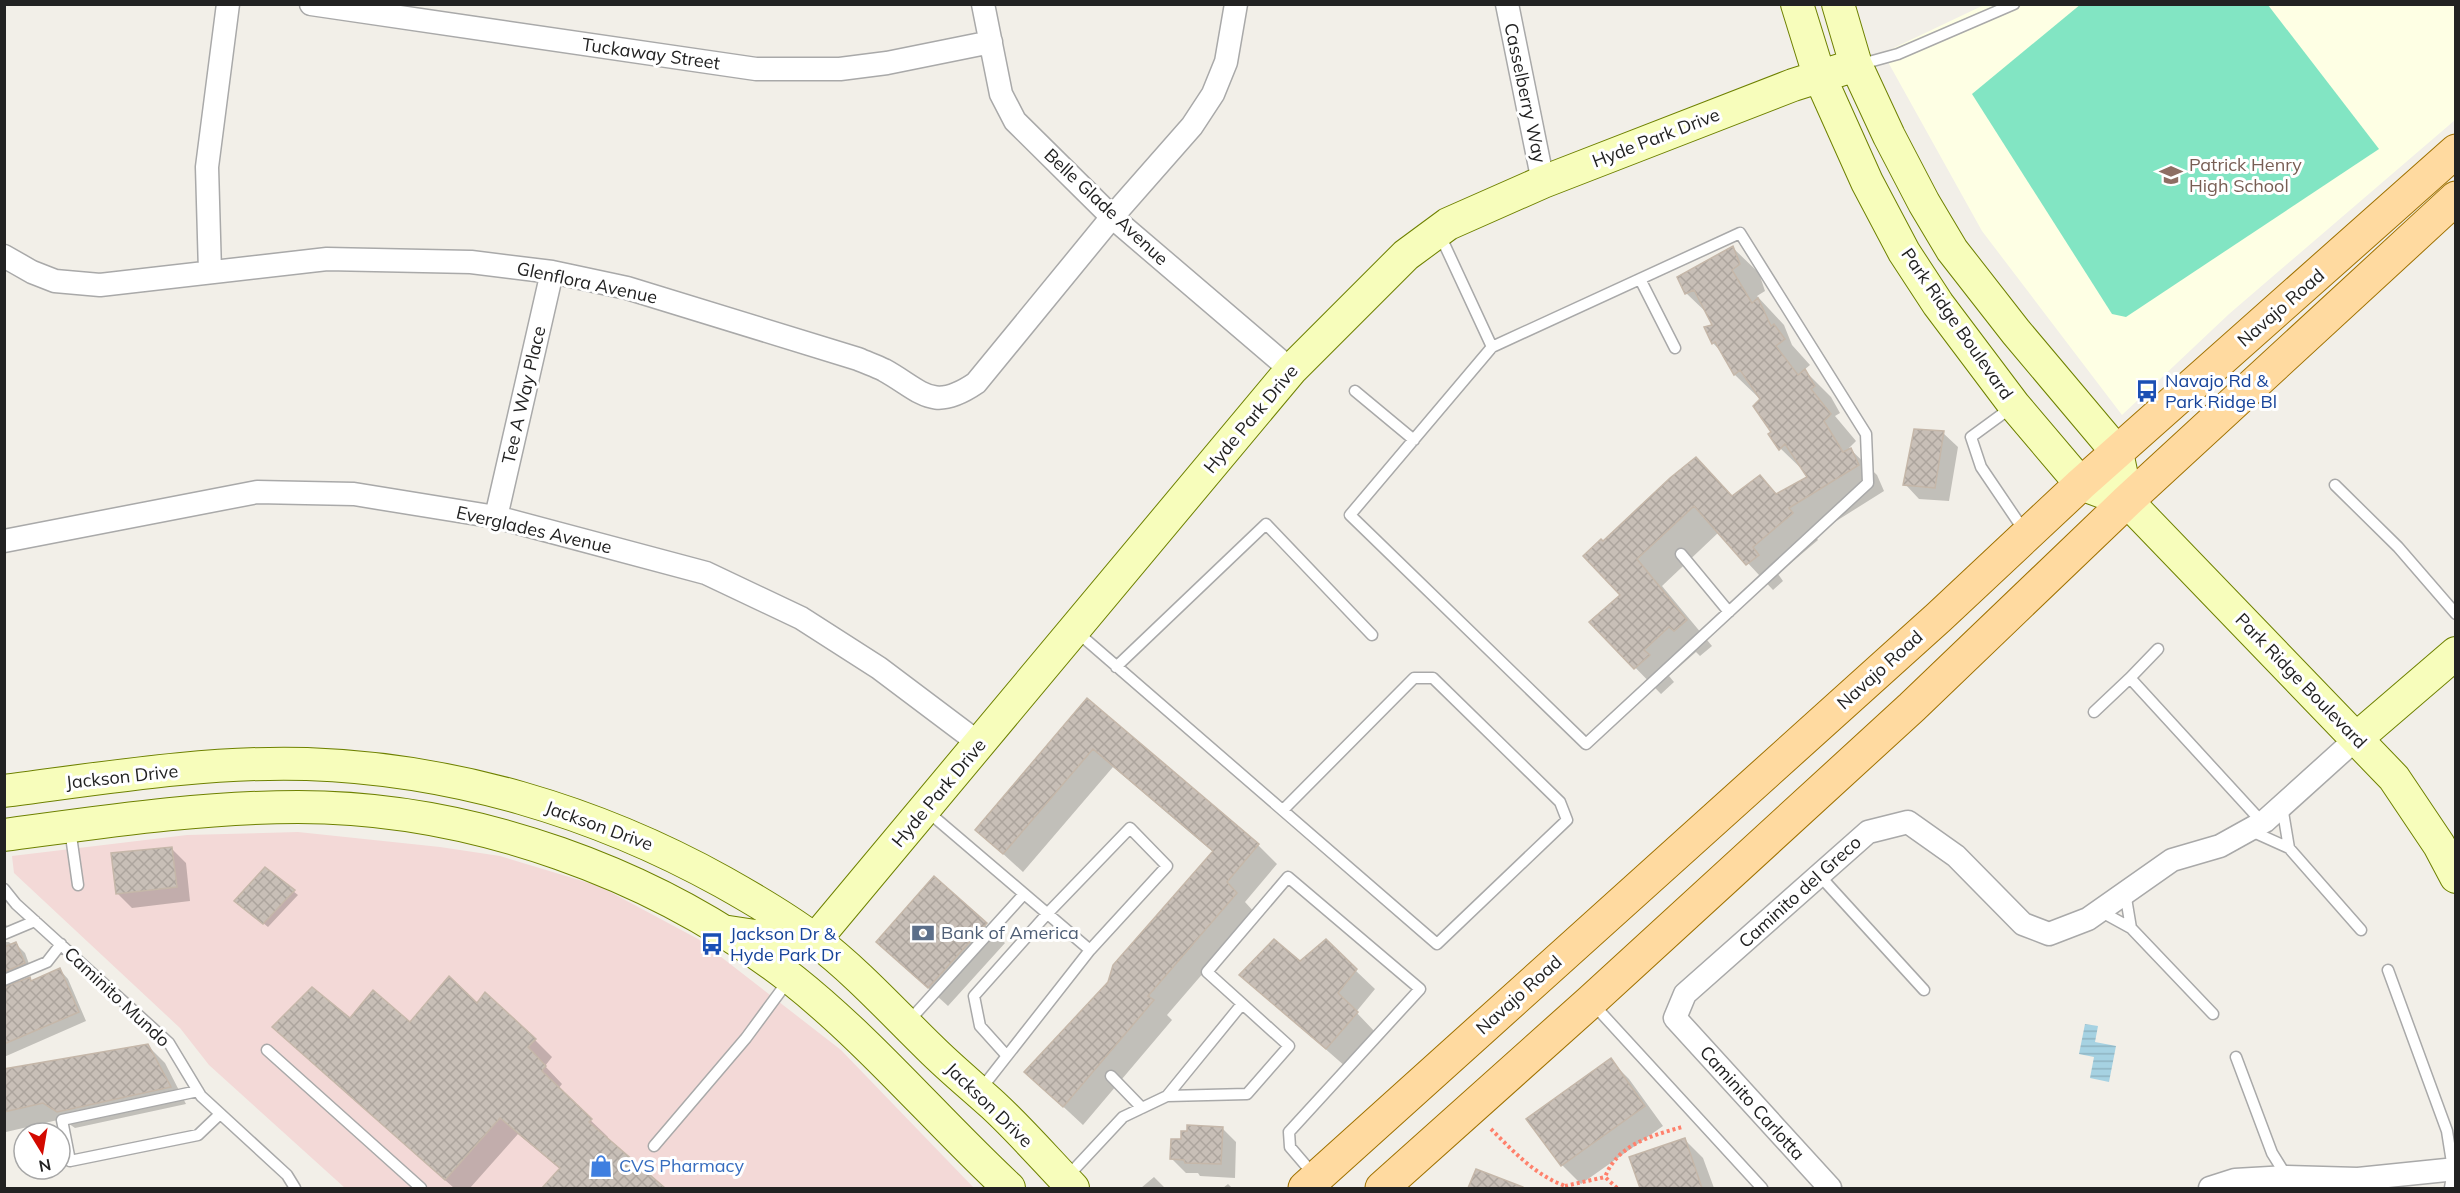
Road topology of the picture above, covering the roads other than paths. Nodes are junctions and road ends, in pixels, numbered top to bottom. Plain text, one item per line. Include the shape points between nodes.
1 (228, 4) edge
2 (310, 4) edge
3 (983, 4) edge
4 (1236, 4) edge
5 (1507, 4) edge
6 (1797, 4) edge
7 (1838, 4) edge
8 (2014, 4) edge
9 (991, 42) junction
10 (1856, 65) junction
11 (1819, 75) junction
12 (2456, 150) edge
13 (1543, 182) junction
14 (2456, 198) edge
15 (1112, 217) junction
16 (1438, 232) junction
17 (4, 256) edge
18 (210, 272) junction
19 (552, 272) junction
20 (1640, 279) junction
21 (1492, 347) junction
22 (1675, 348) dead end
23 (1291, 370) junction
24 (1355, 391) dead end
25 (2014, 405) junction
26 (1414, 440) junction
27 (2117, 452) junction
28 (2081, 484) junction
29 (2335, 485) dead end
30 (2127, 501) junction
31 (496, 517) junction
32 (2027, 535) junction
33 (4, 541) edge
34 (1681, 554) dead end
35 (1729, 612) junction
36 (2456, 614) edge
37 (1074, 630) junction
38 (1372, 635) dead end
39 (2158, 649) dead end
40 (2456, 653) edge
41 (1116, 667) junction
42 (2130, 678) junction
43 (2094, 712) dead end
44 (2357, 738) junction
45 (980, 744) junction
46 (4, 791) edge
47 (2282, 806) junction
48 (925, 809) junction
49 (1283, 810) junction
50 (69, 826) junction
51 (2255, 826) junction
52 (4, 835) edge
53 (2289, 848) junction
54 (1819, 875) junction
55 (2456, 877) edge
56 (78, 885) dead end
57 (4, 889) edge
58 (2125, 892) junction
59 (1024, 894) junction
60 (2100, 911) junction
61 (1047, 914) junction
62 (35, 921) junction
63 (2131, 928) junction
64 (2361, 930) dead end
65 (722, 931) junction
66 (4, 934) edge
67 (815, 940) junction
68 (61, 944) junction
69 (1090, 950) junction
70 (2388, 970) dead end
71 (851, 971) junction
72 (790, 978) junction
73 (4, 980) edge
74 (1924, 990) dead end
75 (1591, 1001) junction
76 (1242, 1004) junction
77 (2212, 1014) dead end
78 (1675, 1018) joint
79 (905, 1024) junction
80 (267, 1050) dead end
81 (1007, 1056) junction
82 (2236, 1057) dead end
83 (1111, 1076) dead end
84 (198, 1091) junction
85 (978, 1092) junction
86 (1167, 1096) junction
87 (1142, 1108) junction
88 (220, 1114) junction
89 (654, 1146) dead end
90 (2453, 1176) edge
91 (1310, 1183) edge
92 (2286, 1183) edge
93 (1069, 1184) edge
94 (295, 1188) edge
95 (421, 1188) edge
96 (1009, 1188) edge
97 (1382, 1188) edge
98 (1762, 1188) edge
99 (1830, 1188) edge
100 (2210, 1188) edge

1 - 18 street via 207,167
2 - 9 street, Tuckaway Street via 756,69 840,69
3 - 9 street, Belle Glade Avenue
4 - 15 street, Glenflora Avenue via 1226,62 1213,94 1192,126
5 - 13 street, Casselberry Way
6 - 11 main road, Park Ridge Boulevard
7 - 10 main road
8 - 10 lane via 1898,54
9 - 15 street, Belle Glade Avenue via 1001,94 1015,121
10 - 11 main road, Hyde Park Drive
10 - 27 main road via 1889,136 1952,250
11 - 13 main road, Hyde Park Drive
11 - 25 main road, Park Ridge Boulevard via 1867,182 1904,252
12 - 27 main road, Navajo Road
13 - 16 main road, Hyde Park Drive
14 - 30 main road, Navajo Road
15 - 19 street, Glenflora Avenue via 976,383 940,399 921,394 884,370 858,359 627,288
15 - 23 street, Belle Glade Avenue
16 - 21 lane
16 - 23 main road, Hyde Park Drive via 1406,255
17 - 18 street, Glenflora Avenue via 55,281 100,285
18 - 19 street, Glenflora Avenue via 327,260 471,262
19 - 31 street, Tee A Way Place
20 - 21 lane
20 - 22 lane
20 - 35 lane via 1740,233 1866,434 1868,483
21 - 26 lane
23 - 37 main road, Hyde Park Drive
24 - 26 lane
25 - 28 main road, Park Ridge Boulevard
25 - 32 lane via 1971,437 1981,467
26 - 35 lane via 1350,515 1586,744
27 - 28 main road, Navajo Road
27 - 30 main road
28 - 30 main road, Park Ridge Boulevard
28 - 32 main road, Navajo Road
29 - 36 lane via 2398,546
30 - 44 main road, Park Ridge Boulevard
30 - 75 main road, Navajo Road via 1912,707
31 - 33 street, Everglades Avenue via 354,494 256,492
31 - 45 street, Everglades Avenue via 717,578 801,618 879,668
32 - 91 main road, Navajo Road
34 - 35 lane
37 - 41 lane
37 - 45 main road, Hyde Park Drive
38 - 41 lane via 1266,524
39 - 42 lane
40 - 44 main road
41 - 49 lane
42 - 43 lane
42 - 51 lane
44 - 47 street, Caminito del Greco
44 - 55 main road, Park Ridge Boulevard via 2394,778
45 - 48 main road, Hyde Park Drive
46 - 67 main road, Jackson Drive via 240,765 307,764 407,772 491,790 584,817 674,854 759,902
47 - 51 street, Caminito del Greco
47 - 53 lane
48 - 59 lane
48 - 67 main road, Hyde Park Drive
49 - 49 lane via 1437,944 1567,820 1560,802 1433,678 1414,678
50 - 52 main road
50 - 56 lane
50 - 65 main road via 207,811 299,807 428,819 583,862 656,893
51 - 53 lane
51 - 58 street, Caminito del Greco via 2220,846 2172,860
53 - 64 lane
54 - 60 street, Caminito del Greco via 1868,832 1908,822 1956,856 2023,924 2049,934
54 - 74 lane
54 - 78 street, Caminito del Greco via 1685,994
57 - 62 lane, Caminito Mundo
58 - 60 street, Caminito del Greco
58 - 63 lane
59 - 61 lane
59 - 79 lane
60 - 63 lane
61 - 69 lane
61 - 69 lane via 1130,828 1167,866
61 - 81 lane via 974,996 980,1026
62 - 66 lane
62 - 68 lane, Caminito Mundo
63 - 77 lane
65 - 67 main road
65 - 72 main road
67 - 71 main road, Jackson Drive
68 - 73 lane via 47,962
68 - 84 lane, Caminito Mundo via 169,1043
69 - 81 lane
70 - 90 lane via 2447,1131
71 - 72 main road
71 - 79 main road, Jackson Drive
72 - 89 lane via 746,1038
72 - 96 main road via 845,1024
75 - 97 main road, Navajo Road
75 - 98 lane
76 - 86 lane
76 - 86 lane via 1289,1046 1248,1094
76 - 91 lane via 1208,972 1288,877 1420,989 1289,1132 1290,1147
78 - 99 street, Caminito Carlotta
79 - 85 main road, Jackson Drive
80 - 95 lane
81 - 85 lane
82 - 92 lane
83 - 87 lane
84 - 88 lane, Caminito Mundo
84 - 88 lane via 62,1120 70,1161 198,1135
85 - 93 main road, Jackson Drive
86 - 87 lane
87 - 93 lane via 1123,1117
88 - 94 lane, Caminito Mundo via 287,1175
90 - 92 street
92 - 100 street via 2235,1180

